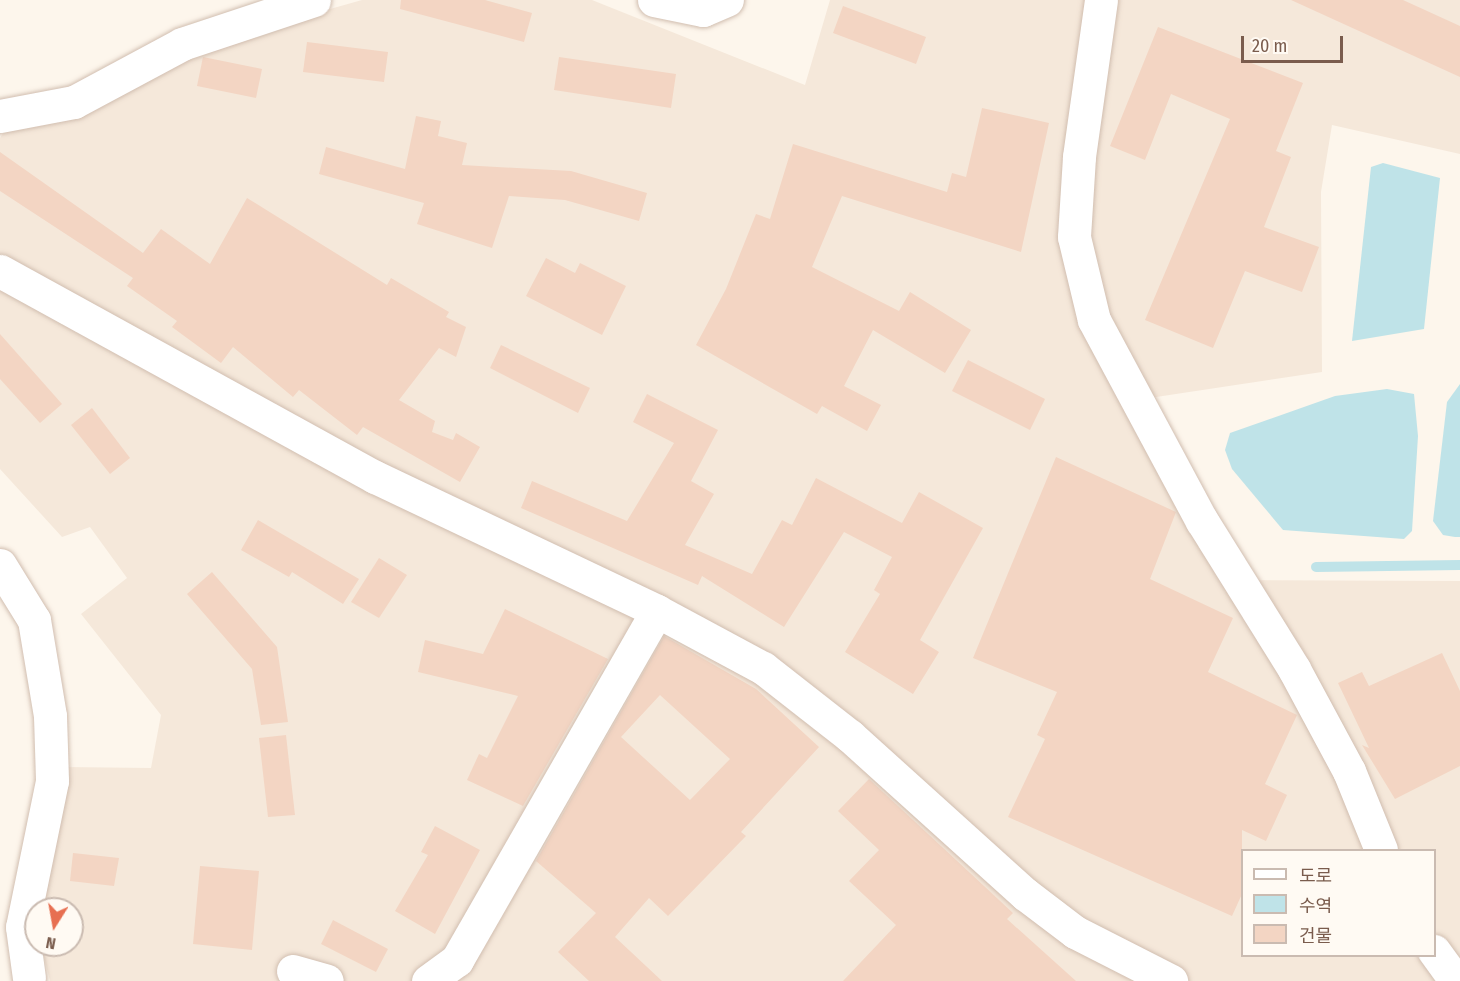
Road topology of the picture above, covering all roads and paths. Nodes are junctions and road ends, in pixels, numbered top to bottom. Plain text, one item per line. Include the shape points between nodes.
1 (314, 0) edge
2 (654, 0) edge
3 (727, 0) edge
4 (1101, 0) edge
5 (0, 116) edge
6 (0, 271) edge
7 (0, 565) edge
8 (657, 611) junction
9 (1381, 849) edge
10 (1436, 954) edge
11 (293, 971) dead end
12 (29, 978) dead end
13 (327, 981) edge
14 (428, 981) edge
15 (1171, 981) edge
16 (1456, 981) edge

1 - 5 street via 182,44 74,102
2 - 3 street via 703,10
4 - 9 street via 1079,157 1074,237 1094,320 1202,521 1300,679 1349,771
6 - 8 street via 375,477
7 - 12 street via 34,620 50,716 52,781 22,927
8 - 14 street via 457,960
8 - 15 street via 763,668 1075,932
10 - 16 street
11 - 13 street

